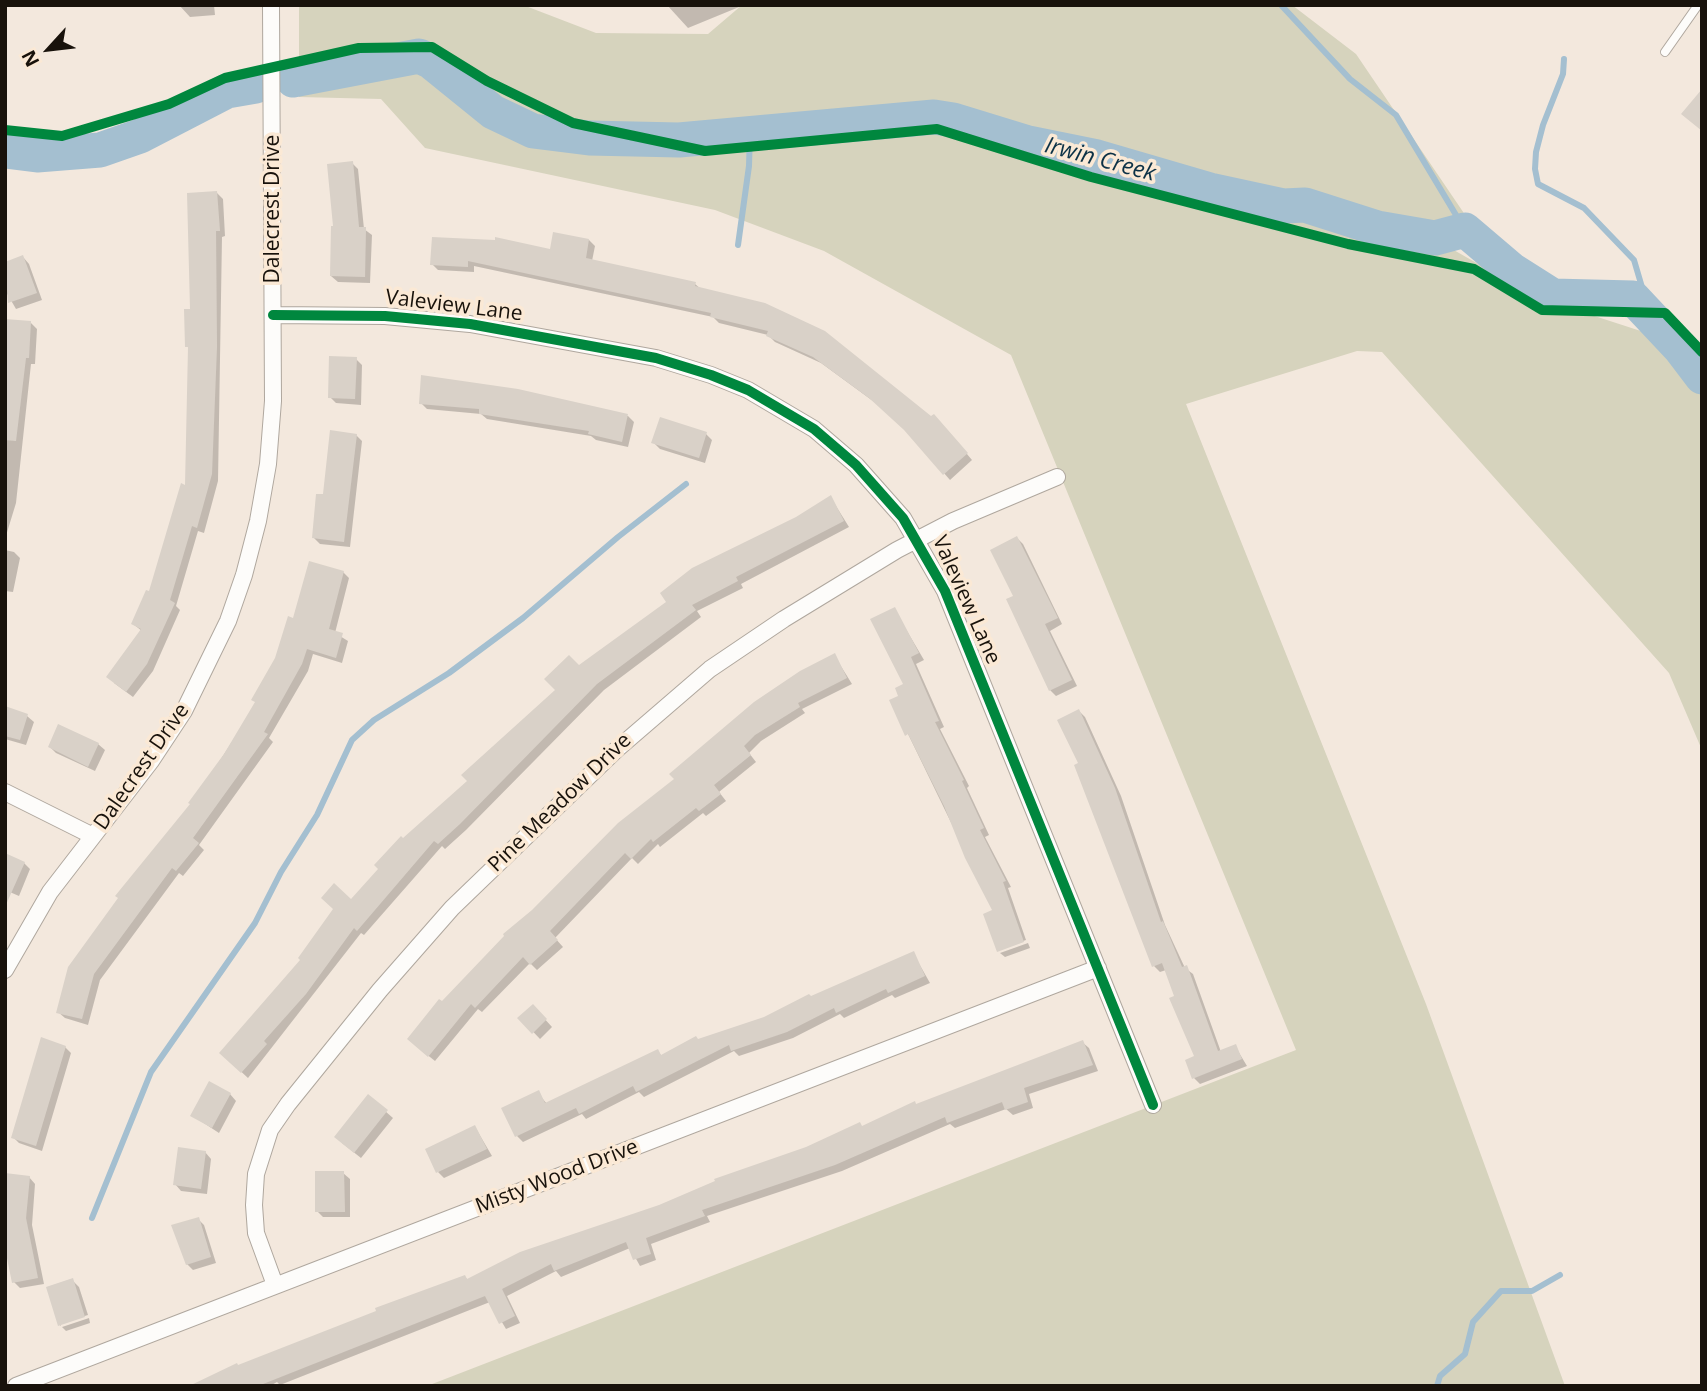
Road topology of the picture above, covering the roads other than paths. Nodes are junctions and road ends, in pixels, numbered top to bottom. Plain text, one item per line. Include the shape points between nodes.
1 (271, 5) edge
2 (1698, 5) edge
3 (1665, 51) dead end
4 (273, 315) junction
5 (1057, 477) dead end
6 (918, 539) junction
7 (5, 792) edge
8 (93, 836) junction
9 (1098, 968) junction
10 (5, 970) edge
11 (1153, 1105) dead end
12 (275, 1285) junction
13 (16, 1386) edge

1 - 4 street, Dalecrest Drive
2 - 3 lane
4 - 6 street, Valeview Lane via 385,316 470,324 656,358 711,375 814,429 874,484
4 - 8 street, Dalecrest Drive via 268,464 244,575 184,711
5 - 6 street, Pine Meadow Drive
6 - 9 street, Valeview Lane via 945,591
6 - 12 street, Pine Meadow Drive via 743,646 652,716 491,869 380,990 288,1104 264,1144 256,1174 256,1233
7 - 8 street
8 - 10 street, Dalecrest Drive via 50,892
9 - 11 street, Valeview Lane
9 - 12 street, Misty Wood Drive
12 - 13 street, Misty Wood Drive

